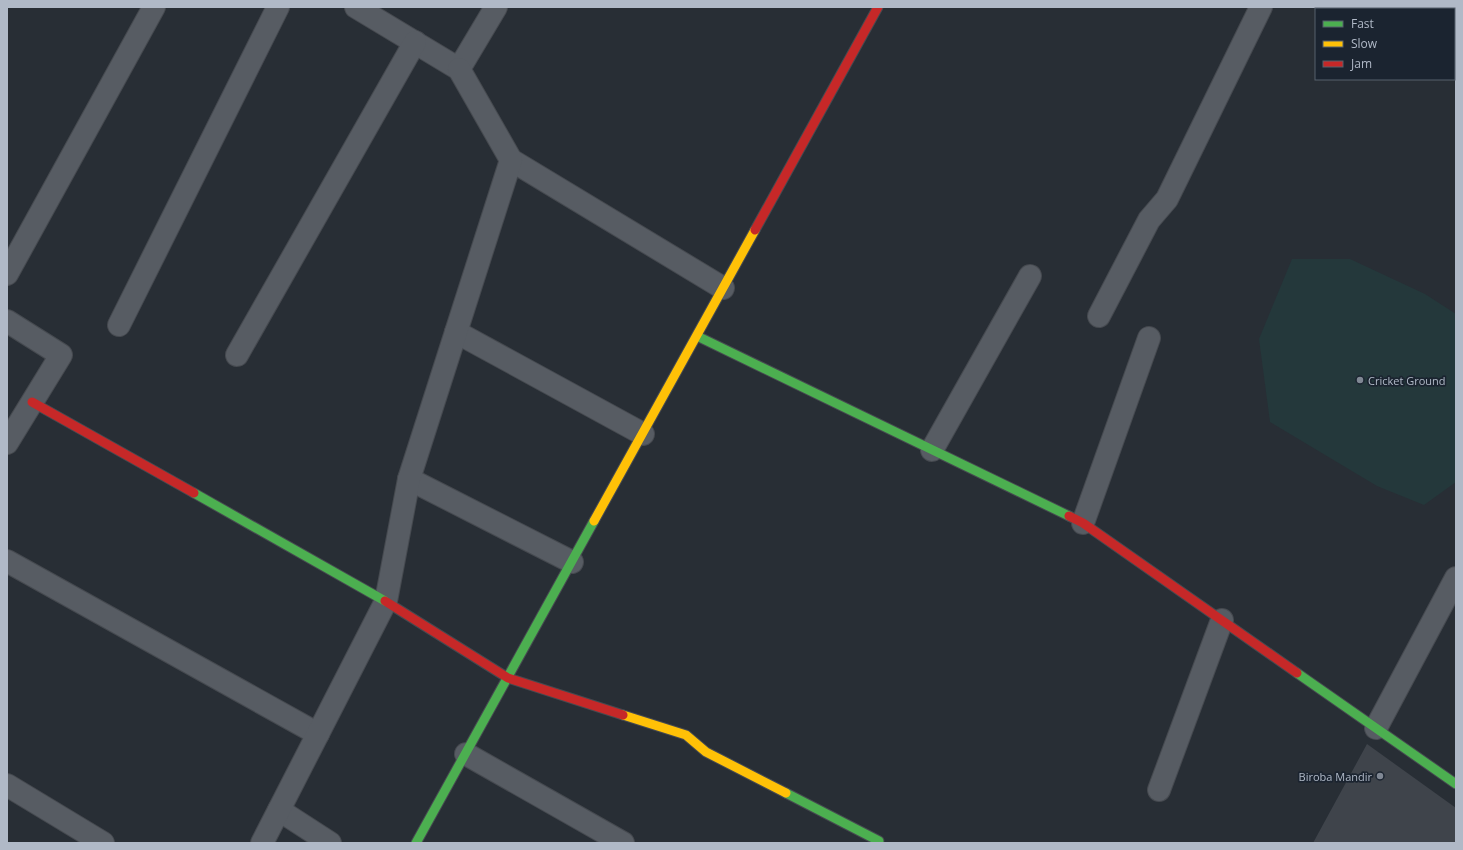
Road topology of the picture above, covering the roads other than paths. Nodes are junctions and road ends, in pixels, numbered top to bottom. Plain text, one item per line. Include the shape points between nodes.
1 (154, 7) edge
2 (278, 7) edge
3 (356, 7) edge
4 (496, 7) edge
5 (878, 7) edge
6 (1261, 7) edge
7 (415, 42) junction
8 (459, 69) junction
9 (511, 160) junction
10 (7, 274) edge
11 (1030, 276) dead end
12 (723, 288) junction
13 (1099, 316) dead end
14 (7, 321) edge
15 (119, 325) dead end
16 (456, 332) junction
17 (697, 336) junction
18 (1149, 338) dead end
19 (237, 355) dead end
20 (32, 402) junction
21 (643, 434) junction
22 (7, 442) edge
23 (932, 450) junction
24 (409, 479) junction
25 (1083, 523) junction
26 (7, 561) edge
27 (572, 562) junction
28 (1456, 578) edge
29 (386, 601) junction
30 (1222, 620) junction
31 (508, 678) junction
32 (1376, 728) junction
33 (318, 734) junction
34 (466, 754) junction
35 (7, 784) edge
36 (1456, 784) edge
37 (1159, 790) dead end
38 (279, 810) junction
39 (879, 841) dead end
40 (103, 843) edge
41 (262, 843) edge
42 (330, 843) edge
43 (416, 843) edge
44 (622, 843) edge

1 - 10 street
2 - 15 street
3 - 7 street
4 - 8 street
5 - 12 street
6 - 13 street via 1167,199 1149,220
7 - 8 street
7 - 19 street
8 - 9 street
9 - 12 street
9 - 16 street
11 - 23 street
12 - 17 street
14 - 20 street via 61,355
16 - 21 street
16 - 24 street
17 - 21 street
17 - 23 street
18 - 25 street
20 - 22 street
20 - 29 street
21 - 27 street
23 - 25 street
24 - 27 street
24 - 29 street
25 - 30 street
26 - 33 street
27 - 31 street
28 - 32 street
29 - 31 street
29 - 33 street
30 - 32 street
30 - 37 street
31 - 34 street
31 - 39 street via 686,735 706,752
32 - 36 street
33 - 38 street
34 - 43 street
34 - 44 street
35 - 40 street
38 - 41 street
38 - 42 street

